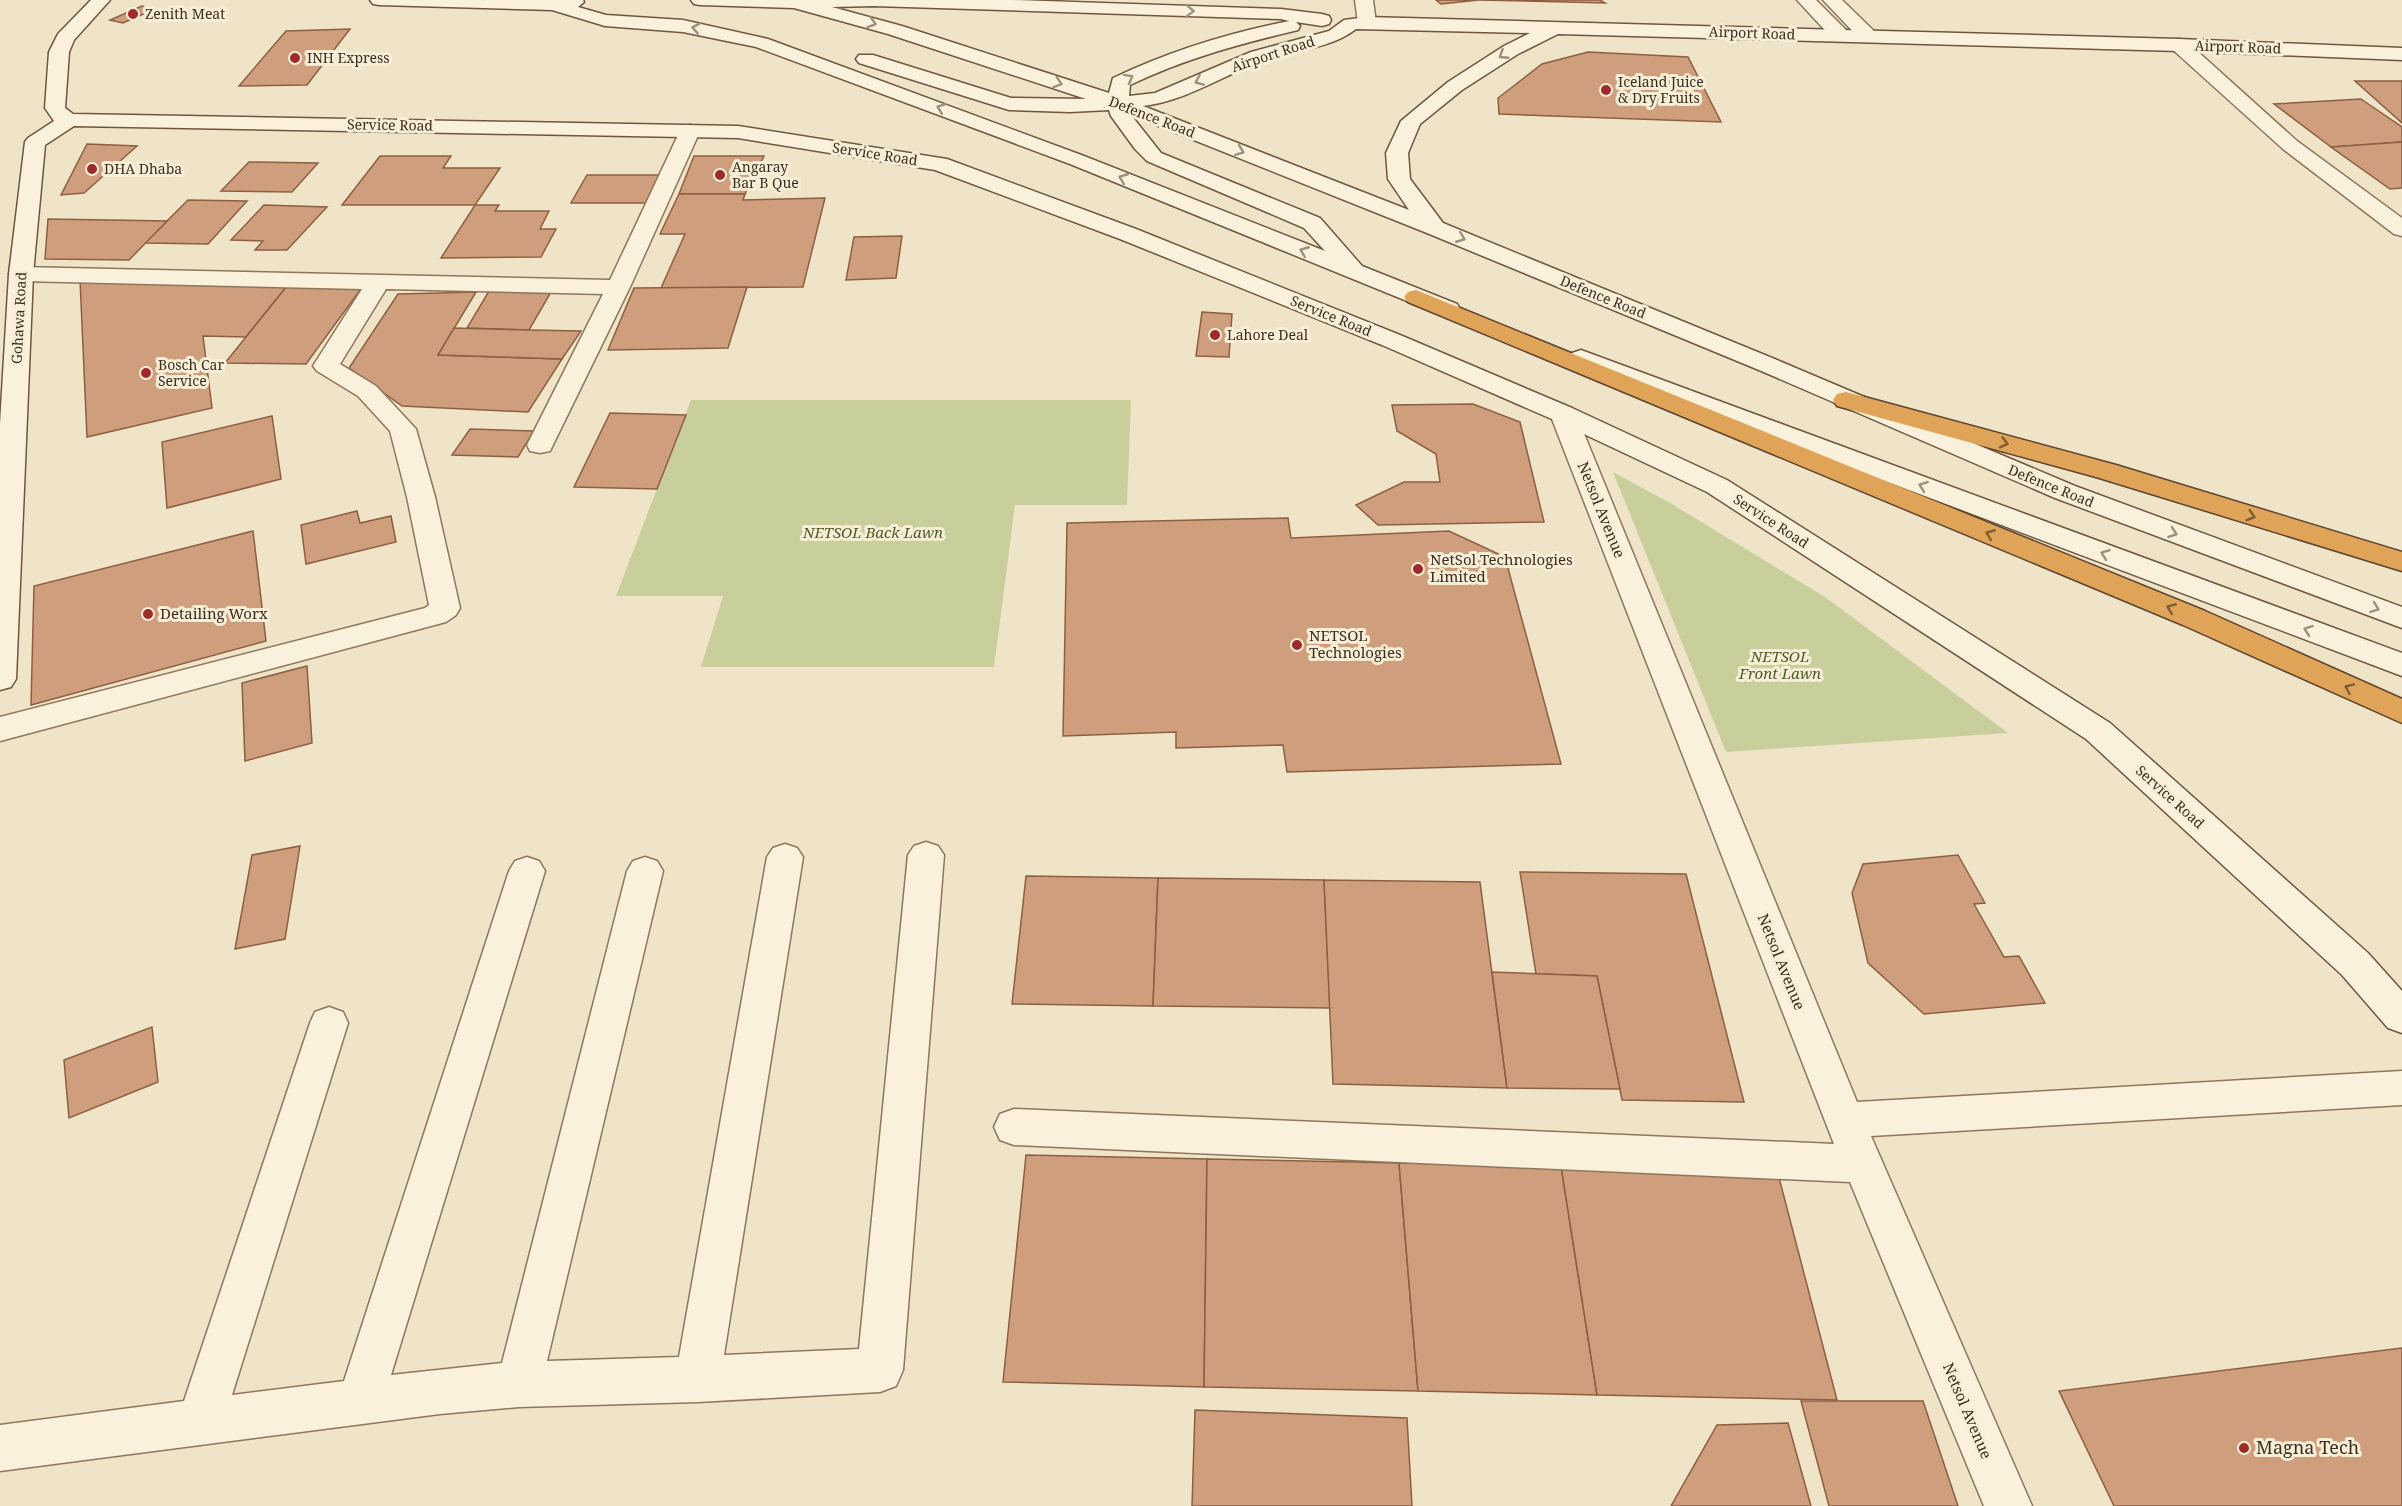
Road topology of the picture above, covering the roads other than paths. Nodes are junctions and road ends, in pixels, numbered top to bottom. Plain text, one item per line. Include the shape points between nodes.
1 (100, 0) edge
2 (380, 0) edge
3 (593, 0) edge
4 (700, 0) edge
5 (1364, 0) edge
6 (1806, 0) edge
7 (1832, 0) edge
8 (460, 2) edge
9 (798, 2) edge
10 (553, 5) junction
11 (1322, 20) junction
12 (1359, 24) junction
13 (1555, 28) junction
14 (726, 34) junction
15 (1841, 36) junction
16 (1869, 37) junction
17 (2179, 45) junction
18 (2402, 54) edge
19 (1118, 103) junction
20 (70, 120) junction
21 (690, 131) junction
22 (1435, 228) junction
23 (2402, 229) edge
24 (1354, 270) junction
25 (21, 274) junction
26 (378, 282) junction
27 (618, 287) junction
28 (1416, 297) junction
29 (1846, 400) junction
30 (1563, 414) junction
31 (540, 445) dead end
32 (4, 510) edge
33 (2402, 562) edge
34 (2402, 618) edge
35 (2402, 665) edge
36 (0, 679) edge
37 (2402, 712) edge
38 (0, 729) edge
39 (926, 855) dead end
40 (785, 857) dead end
41 (527, 871) dead end
42 (645, 871) dead end
43 (2402, 1017) edge
44 (329, 1023) dead end
45 (2402, 1088) edge
46 (1844, 1120) junction
47 (1014, 1126) dead end
48 (1862, 1164) junction
49 (698, 1379) junction
50 (519, 1384) junction
51 (360, 1401) junction
52 (200, 1422) junction
53 (0, 1448) edge
54 (2008, 1506) edge

1 - 20 main road via 65,38 59,52 55,108
2 - 8 main road
3 - 10 main road
4 - 9 main road
5 - 12 main road
6 - 15 main road
7 - 16 main road
8 - 10 main road
9 -> 11 main road via 1233,12
9 -> 19 main road, Defence Road
14 -> 10 main road via 652,22 605,20
11 - 12 main road
19 -> 11 main road via 1120,82 1152,66 1254,34
12 - 13 main road, Airport Road
12 -> 19 main road, Airport Road via 1336,35 1258,56 1159,98
13 - 15 main road, Airport Road
13 -> 22 main road via 1511,50 1455,86 1411,121 1397,153 1400,178
14 - 19 main road, Airport Road via 791,38 1009,104
24 -> 14 main road via 889,88
15 - 16 main road, Airport Road
16 - 17 main road, Airport Road
17 - 18 main road, Airport Road
17 - 23 main road via 2290,145
19 -> 22 main road, Defence Road
19 - 24 main road via 1121,116 1154,157 1312,223
20 - 21 main road, Service Road
20 - 25 main road, Gohawa Road via 35,142
21 - 27 main road
21 - 30 main road, Service Road via 738,132 939,164 1128,234
22 -> 29 main road, Defence Road
24 - 28 main road
25 - 26 main road
25 - 32 main road, Gohawa Road
26 - 27 main road
26 - 38 main road via 326,366 368,391 404,429 445,608 435,615
27 - 31 main road
35 -> 28 main road
37 -> 28 highway via 2194,618
29 -> 33 highway via 2106,471
29 -> 34 main road, Defence Road via 2065,492
30 - 43 main road, Service Road via 1716,486 2098,731 2355,964
30 - 46 main road, Netsol Avenue
32 - 36 main road, Gohawa Road
39 - 49 main road via 880,1370
40 - 49 main road
41 - 51 main road
42 - 50 main road
44 - 52 main road
45 - 46 main road
46 - 48 main road, Netsol Avenue
47 - 48 main road
48 - 54 main road, Netsol Avenue
49 - 50 main road
50 - 51 main road
51 - 52 main road
52 - 53 main road

